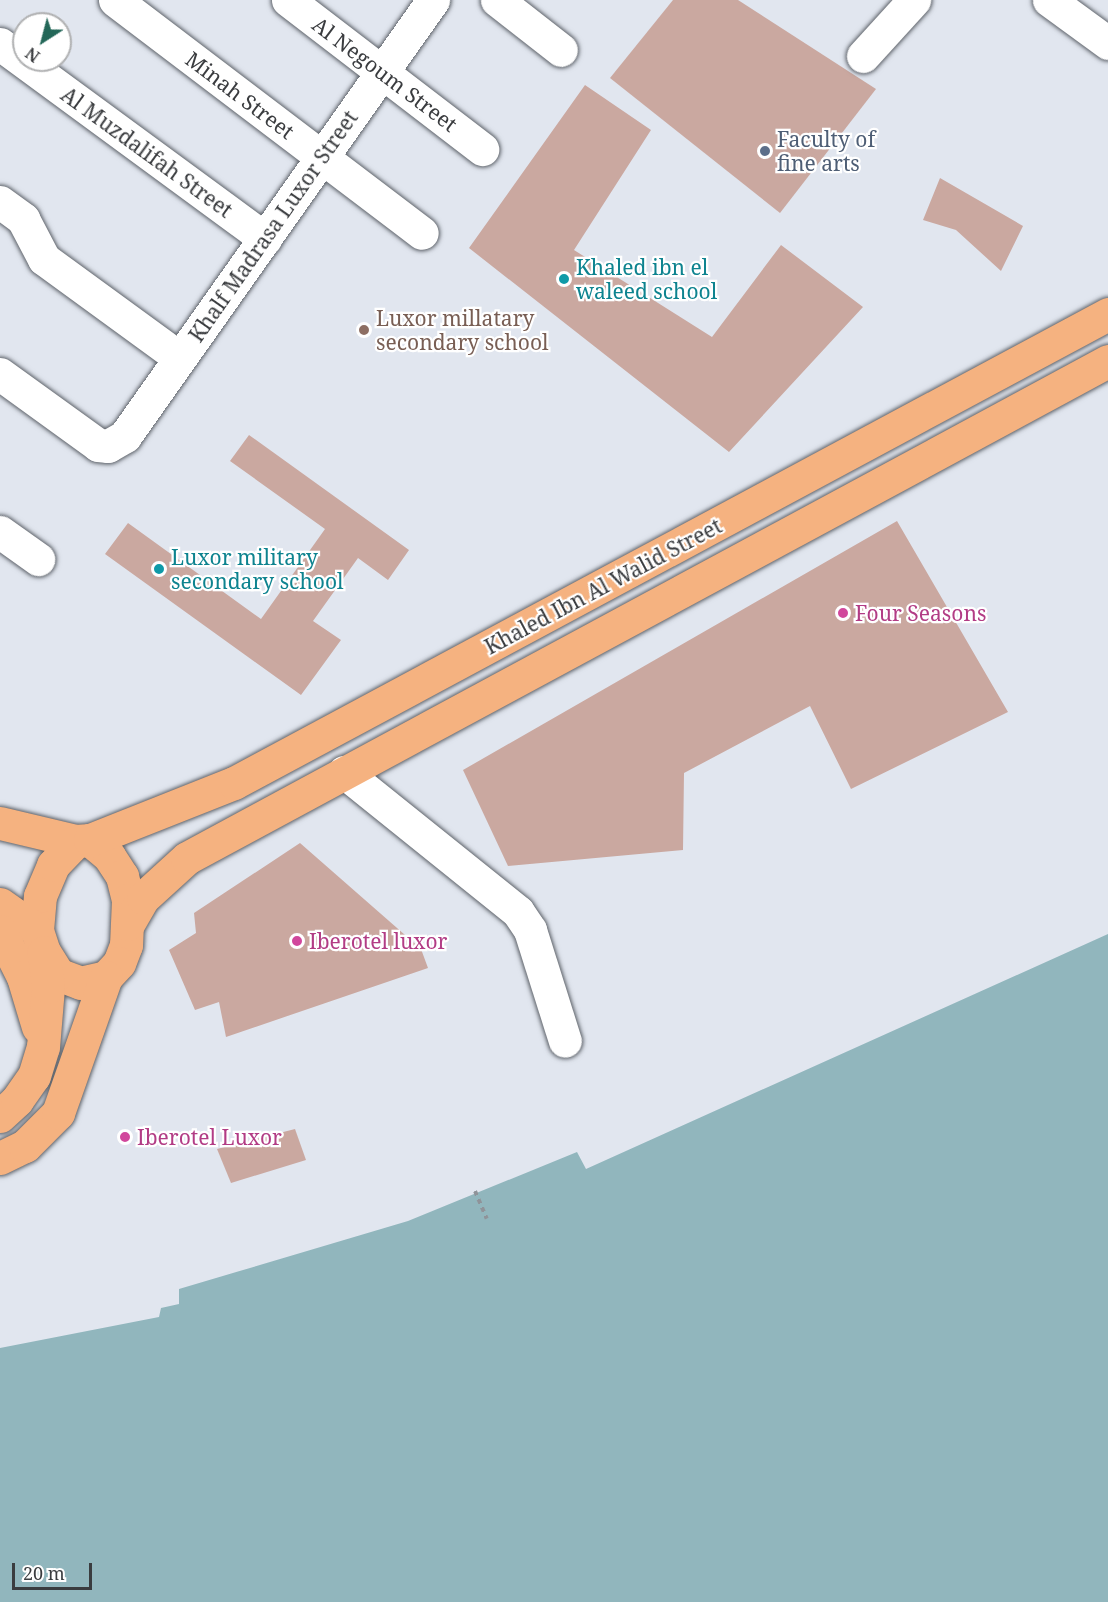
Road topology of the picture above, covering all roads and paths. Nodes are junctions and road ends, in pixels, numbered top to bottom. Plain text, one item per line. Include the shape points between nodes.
1 (115, 0) edge
2 (288, 0) edge
3 (433, 0) edge
4 (497, 0) edge
5 (914, 0) edge
6 (1049, 0) edge
7 (1108, 43) edge
8 (0, 44) edge
9 (561, 50) dead end
10 (863, 56) dead end
11 (382, 72) junction
12 (482, 149) dead end
13 (322, 157) junction
14 (0, 202) edge
15 (422, 233) dead end
16 (265, 239) junction
17 (1108, 314) edge
18 (180, 358) junction
19 (1108, 361) edge
20 (0, 374) edge
21 (0, 532) edge
22 (38, 559) dead end
23 (344, 772) junction
24 (0, 823) edge
25 (83, 841) junction
26 (0, 904) edge
27 (128, 924) junction
28 (0, 931) edge
29 (41, 941) junction
30 (106, 977) junction
31 (565, 1041) dead end
32 (43, 1047) junction
33 (0, 1116) edge
34 (0, 1158) edge
35 (475, 1191) dead end
36 (487, 1219) dead end

1 - 13 street, Minah Street
2 - 11 street, Al Negoum Street
3 - 11 street, Khalf Madrasa Luxor Street
4 - 9 street
5 - 10 street
6 - 7 street
8 - 16 street, Al Muzdalifah Street
11 - 12 street, Al Negoum Street
11 - 13 street, Khalf Madrasa Luxor Street
13 - 15 street, Minah Street
13 - 16 street, Khalf Madrasa Luxor Street
14 - 18 street via 23,219 44,259
16 - 18 street, Khalf Madrasa Luxor Street
17 - 25 main road, Khaled Ibn Al Walid Street via 234,783
18 - 20 street, Khalf Madrasa Luxor Street via 125,436 108,446 89,440
19 - 23 main road, Khaled Ibn Al Walid Street
21 - 22 street
23 - 27 main road, Khaled Ibn Al Walid Street via 188,858 143,898
23 - 31 street via 518,912 530,930
24 - 25 main road
25 - 27 main road via 109,856 122,876
25 - 29 main road via 53,865 40,896
26 - 29 main road
27 - 30 main road via 118,963
28 - 32 main road via 22,977
29 - 30 main road via 58,974 81,983
29 - 32 main road via 48,987
30 - 34 main road via 58,1113 25,1146
32 - 33 main road via 34,1076
35 - 36 path

